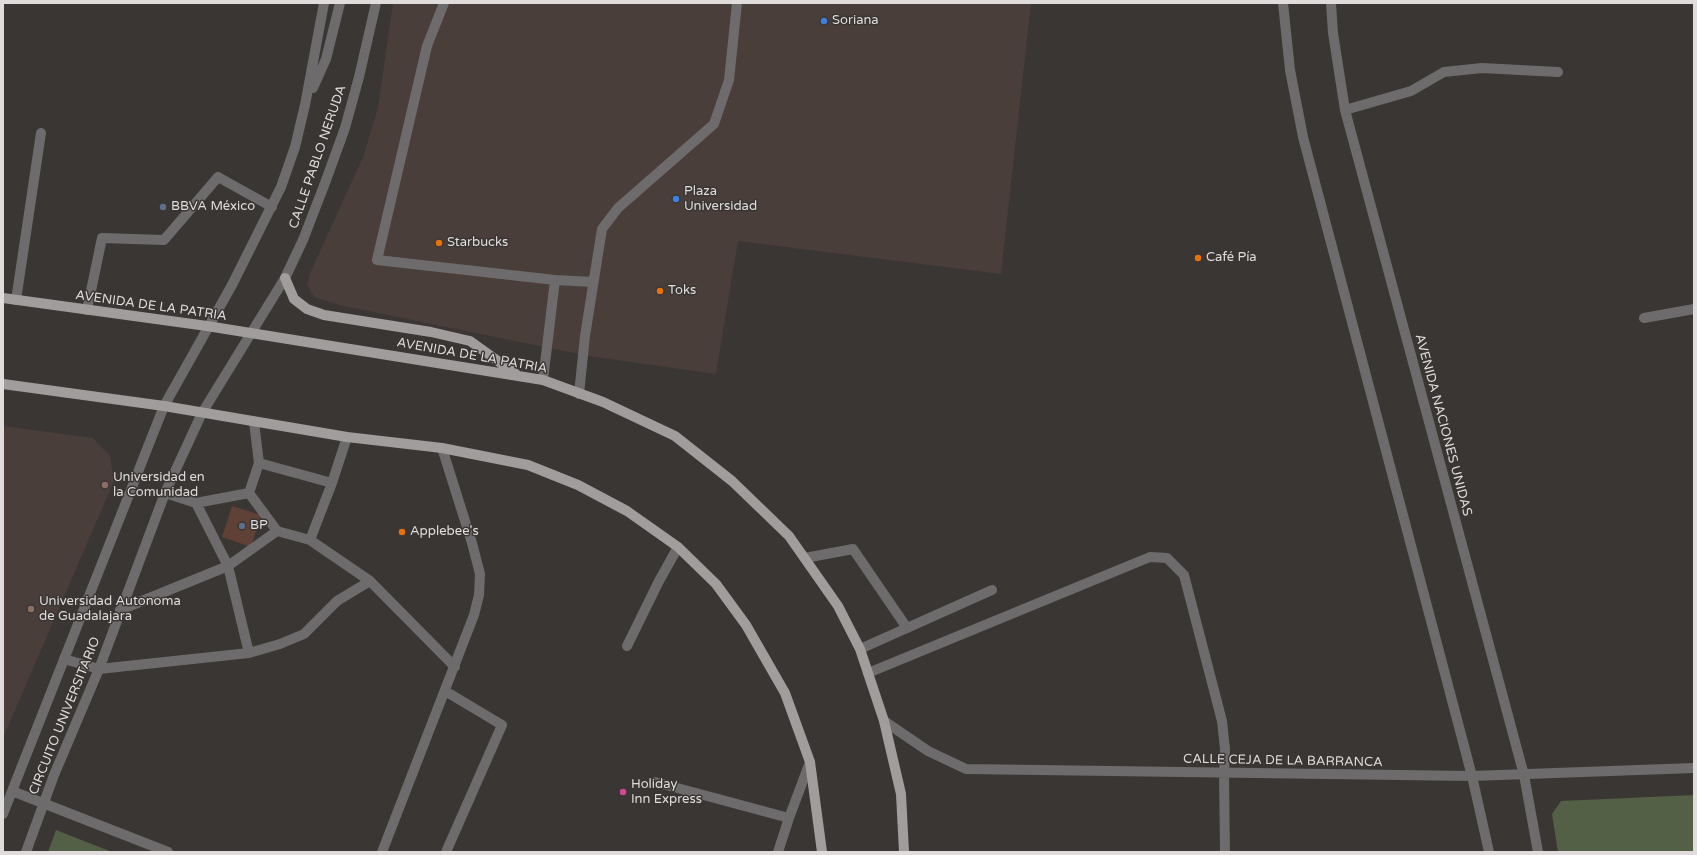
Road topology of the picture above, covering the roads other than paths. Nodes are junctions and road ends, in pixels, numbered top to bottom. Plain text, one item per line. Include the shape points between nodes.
1 (324, 3) edge
2 (340, 3) edge
3 (376, 3) edge
4 (444, 3) edge
5 (737, 3) edge
6 (1283, 3) edge
7 (1331, 3) edge
8 (1558, 72) dead end
9 (305, 104) junction
10 (1345, 110) junction
11 (41, 133) dead end
12 (272, 208) junction
13 (285, 278) junction
14 (555, 280) junction
15 (593, 282) junction
16 (3, 298) edge
17 (16, 300) junction
18 (1694, 309) edge
19 (87, 310) junction
20 (1644, 318) dead end
21 (207, 326) junction
22 (252, 333) junction
23 (519, 377) junction
24 (543, 380) junction
25 (3, 384) edge
26 (580, 394) junction
27 (164, 406) junction
28 (202, 413) junction
29 (254, 422) junction
30 (347, 437) junction
31 (442, 448) junction
32 (259, 463) junction
33 (332, 483) junction
34 (166, 493) junction
35 (249, 493) junction
36 (196, 503) junction
37 (277, 530) junction
38 (310, 540) junction
39 (678, 547) junction
40 (805, 558) junction
41 (228, 566) junction
42 (370, 581) junction
43 (992, 590) dead end
44 (120, 610) junction
45 (907, 628) junction
46 (627, 646) dead end
47 (860, 649) junction
48 (249, 653) junction
49 (64, 659) junction
50 (455, 667) junction
51 (100, 669) junction
52 (868, 673) junction
53 (445, 691) junction
54 (884, 721) junction
55 (810, 762) junction
56 (1694, 768) edge
57 (1224, 773) junction
58 (1524, 775) junction
59 (1472, 776) junction
60 (655, 782) dead end
61 (12, 791) junction
62 (44, 804) junction
63 (3, 814) edge
64 (789, 818) junction
65 (26, 852) edge
66 (168, 852) edge
67 (382, 852) edge
68 (446, 852) edge
69 (778, 852) edge
70 (822, 852) edge
71 (904, 852) edge
72 (1225, 852) edge
73 (1489, 852) edge
74 (1538, 852) edge

1 - 9 street, CALLE PABLO NERUDA
2 - 9 street via 326,59
3 - 13 street, CALLE PABLO NERUDA via 345,128 303,240
4 - 14 street via 426,46 377,260
5 - 15 street via 729,80 714,124 618,208 602,229
6 - 59 street via 1290,70 1303,137
7 - 10 street, AVENIDA NACIONES UNIDAS
8 - 10 street via 1482,68 1444,72 1411,91
9 - 12 street, CALLE PABLO NERUDA via 295,147
10 - 58 street, AVENIDA NACIONES UNIDAS
11 - 17 street
12 - 19 street via 218,176 164,240 102,238
12 - 21 street, CALLE PABLO NERUDA via 232,285
13 - 22 street, CALLE PABLO NERUDA
13 - 23 main road via 294,299 307,309 324,315 431,332 470,341
14 - 15 street
14 - 24 street
15 - 26 street
16 - 17 main road, AVENIDA DE LA PATRIA
17 - 19 main road, AVENIDA DE LA PATRIA
18 - 20 street
19 - 21 main road, AVENIDA DE LA PATRIA
21 - 22 main road, AVENIDA DE LA PATRIA
21 - 27 street, CIRCUITO UNIVERSITARIO
22 - 23 main road, AVENIDA DE LA PATRIA
22 - 28 street, CALLE PABLO NERUDA
23 - 24 main road, AVENIDA DE LA PATRIA
24 - 26 main road, AVENIDA DE LA PATRIA
25 - 27 main road
26 - 40 main road, AVENIDA DE LA PATRIA via 675,436 732,481 789,536
27 - 28 main road
27 - 49 street, CIRCUITO UNIVERSITARIO
28 - 29 main road
28 - 34 street, CIRCUITO UNIVERSITARIO
29 - 30 main road
29 - 32 street
30 - 31 main road
30 - 33 street
31 - 39 main road via 528,465 578,485 626,511
31 - 50 street via 480,574 474,615
32 - 33 street
32 - 35 street
33 - 38 street
34 - 36 street
34 - 44 street, CIRCUITO UNIVERSITARIO
35 - 36 street
35 - 37 street
36 - 41 street
37 - 38 street
37 - 41 street
38 - 42 street
39 - 46 street
39 - 55 main road via 716,584 746,625 785,692
40 - 45 street via 853,548
40 - 47 main road, AVENIDA DE LA PATRIA via 838,606
41 - 44 street
41 - 48 street
42 - 48 street via 337,601 304,634
42 - 50 street
43 - 45 street
44 - 51 street, CIRCUITO UNIVERSITARIO
45 - 47 street
47 - 52 main road, AVENIDA DE LA PATRIA
48 - 51 street
49 - 51 street
49 - 61 street, CIRCUITO UNIVERSITARIO
50 - 53 street
51 - 62 street, CIRCUITO UNIVERSITARIO
52 - 54 main road, AVENIDA DE LA PATRIA
52 - 57 street via 1150,558 1167,558 1184,575 1222,721
53 - 67 street
53 - 68 street via 502,725
54 - 57 street, CALLE CEJA DE LA BARRANCA via 928,751 966,769
54 - 71 main road, AVENIDA DE LA PATRIA via 901,794
55 - 64 street
55 - 70 main road
56 - 58 street, CALLE CEJA DE LA BARRANCA
57 - 59 street, CALLE CEJA DE LA BARRANCA
57 - 72 street
58 - 59 street, CALLE CEJA DE LA BARRANCA
58 - 74 street, AVENIDA NACIONES UNIDAS
59 - 73 street
60 - 64 street
61 - 62 street
61 - 63 street, CIRCUITO UNIVERSITARIO
62 - 65 street, CIRCUITO UNIVERSITARIO
62 - 66 street
64 - 69 street

